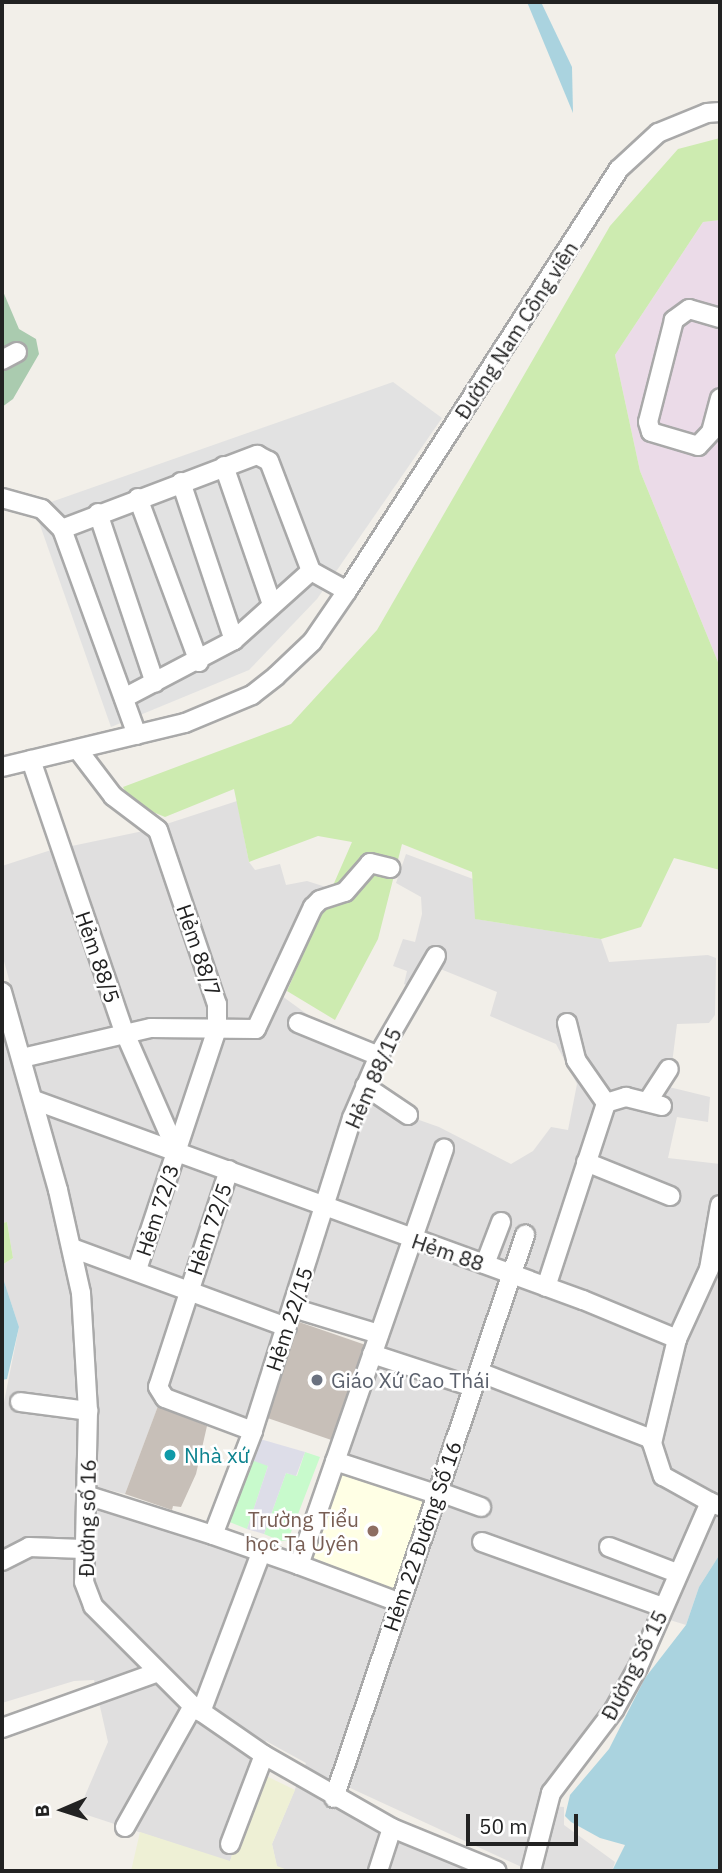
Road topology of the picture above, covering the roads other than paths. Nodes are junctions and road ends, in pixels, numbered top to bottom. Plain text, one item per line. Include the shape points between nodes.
1 (720, 112) edge
2 (720, 318) edge
3 (720, 398) edge
4 (224, 466) junction
5 (181, 482) junction
6 (2, 498) edge
7 (138, 498) junction
8 (98, 513) junction
9 (62, 529) junction
10 (310, 571) junction
11 (348, 591) junction
12 (272, 605) junction
13 (234, 639) junction
14 (199, 662) junction
15 (155, 683) junction
16 (124, 698) junction
17 (138, 735) junction
18 (78, 750) junction
19 (31, 760) junction
20 (2, 767) edge
21 (390, 868) dead end
22 (436, 956) dead end
23 (2, 992) edge
24 (298, 1023) dead end
25 (567, 1023) dead end
26 (217, 1029) junction
27 (124, 1031) junction
28 (379, 1056) junction
29 (22, 1058) junction
30 (669, 1069) dead end
31 (365, 1086) junction
32 (34, 1100) junction
33 (606, 1103) junction
34 (408, 1115) dead end
35 (444, 1149) dead end
36 (176, 1150) junction
37 (586, 1163) junction
38 (229, 1170) junction
39 (670, 1195) dead end
40 (720, 1205) edge
41 (324, 1207) junction
42 (501, 1222) dead end
43 (526, 1235) dead end
44 (410, 1238) junction
45 (72, 1248) junction
46 (485, 1264) junction
47 (137, 1269) junction
48 (715, 1270) edge
49 (513, 1275) junction
50 (546, 1287) junction
51 (189, 1288) junction
52 (293, 1308) junction
53 (287, 1327) junction
54 (379, 1334) junction
55 (677, 1339) junction
56 (372, 1354) junction
57 (476, 1380) junction
58 (20, 1402) dead end
59 (88, 1412) junction
60 (253, 1431) junction
61 (652, 1439) junction
62 (335, 1461) junction
63 (436, 1492) junction
64 (86, 1495) junction
65 (715, 1504) edge
66 (481, 1507) dead end
67 (213, 1535) junction
68 (482, 1542) dead end
69 (609, 1547) dead end
70 (83, 1549) junction
71 (261, 1553) junction
72 (2, 1561) edge
73 (299, 1565) junction
74 (677, 1573) junction
75 (398, 1602) junction
76 (663, 1607) junction
77 (158, 1672) junction
78 (197, 1709) junction
79 (2, 1728) edge
80 (264, 1755) junction
81 (334, 1798) junction
82 (125, 1827) dead end
83 (392, 1828) junction
84 (230, 1844) dead end
85 (378, 1871) edge
86 (497, 1871) edge
87 (531, 1871) edge

1 - 11 street, Đường Nam Công viên via 658,133 619,169
2 - 3 street via 689,309 674,320 648,422 651,432 698,446 711,432
4 - 5 street
4 - 10 street via 257,455 270,461
4 - 12 street
5 - 7 street
5 - 13 street
6 - 9 street via 42,509
7 - 8 street
7 - 14 street
8 - 9 street
8 - 15 street
9 - 16 street
10 - 11 street
10 - 12 street
11 - 17 street, Đường Nam Công viên via 312,642 252,695 186,723
12 - 13 street
13 - 14 street
14 - 15 street
15 - 16 street
16 - 17 street
17 - 18 street, Đường Nam Công viên
18 - 19 street, Đường Nam Công viên
18 - 26 street, Hẻm 88/7 via 113,796 158,830 217,1004
19 - 20 street, Đường Nam Công viên
19 - 27 street, Hẻm 88/5
21 - 26 street via 370,863 345,892 313,907 262,1023 250,1031
22 - 28 street, Hẻm 88/15
23 - 29 street, Đường số 16
24 - 28 street
25 - 33 street via 576,1059
26 - 27 street
26 - 36 street, Hẻm 88/7
27 - 29 street
27 - 36 street, Hẻm 88/5
28 - 31 street, Hẻm 88/15
29 - 32 street, Đường số 16
30 - 33 street via 655,1103 617,1097
31 - 34 street
31 - 41 street, Hẻm 88/15
32 - 36 street, Hẻm 88
32 - 45 street, Đường số 16
33 - 37 street
35 - 44 street
36 - 38 street, Hẻm 88
36 - 47 street, Hẻm 72/3
37 - 39 street
37 - 50 street
38 - 41 street, Hẻm 88
38 - 51 street, Hẻm 72/5
40 - 48 street
41 - 44 street, Hẻm 88
41 - 52 street, Hẻm 22/15
42 - 46 street
43 - 49 street, Hẻm 22 Đường Số 16
44 - 46 street, Hẻm 88
44 - 54 street
45 - 47 street
45 - 59 street, Đường số 16 via 84,1329
46 - 49 street, Hẻm 88
47 - 51 street
48 - 55 street
49 - 50 street, Hẻm 88
49 - 57 street, Hẻm 22 Đường Số 16
50 - 55 street, Hẻm 88
51 - 53 street
51 - 60 street, Hẻm 72/5 via 160,1379 161,1394
52 - 53 street, Hẻm 22/15
52 - 54 street
53 - 60 street, Hẻm 22/15
54 - 56 street
55 - 61 street
56 - 57 street
56 - 62 street
57 - 61 street
57 - 63 street, Hẻm 22 Đường Số 16
58 - 59 street
59 - 64 street, Đường số 16
60 - 67 street, Hẻm 22/15
61 - 65 street via 660,1472
62 - 63 street
62 - 73 street
63 - 66 street
63 - 75 street, Hẻm 22 Đường Số 16
64 - 67 street
64 - 70 street, Đường số 16
65 - 74 street, Đường Số 15
67 - 71 street
68 - 76 street
69 - 74 street
70 - 72 street via 29,1547
70 - 77 street, Đường số 16 via 85,1582 93,1605
71 - 73 street
71 - 78 street
73 - 75 street
74 - 76 street, Đường Số 15
75 - 81 street, Hẻm 22 Đường Số 16
76 - 87 street, Đường Số 15 via 614,1710 551,1793
77 - 78 street, Đường số 16
77 - 79 street
78 - 80 street, Đường số 16
78 - 82 street
80 - 81 street, Đường số 16
80 - 84 street
81 - 83 street, Đường số 16
83 - 85 street
83 - 86 street, Đường số 16

